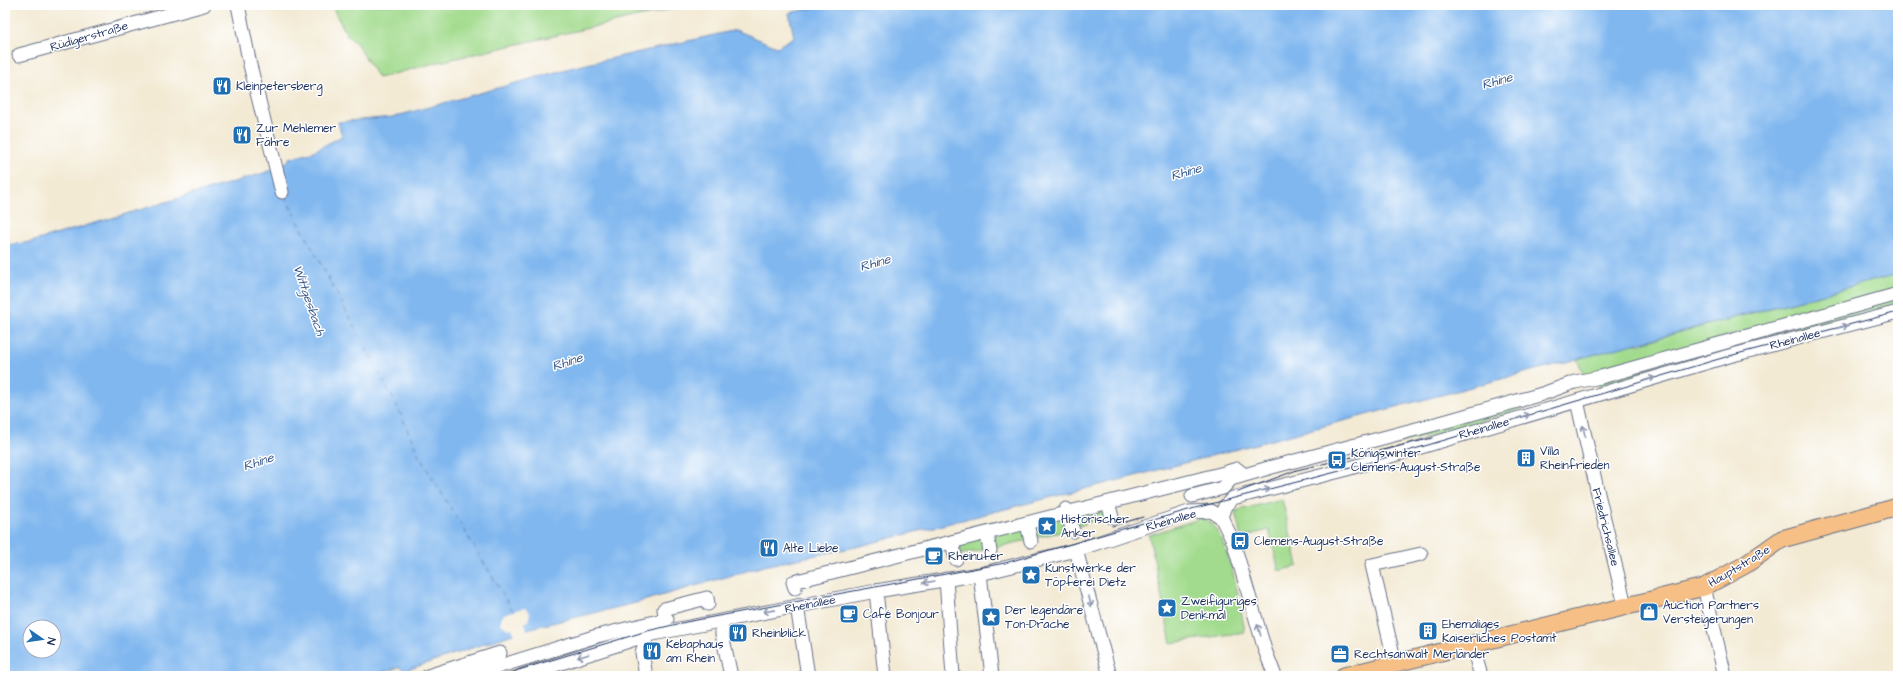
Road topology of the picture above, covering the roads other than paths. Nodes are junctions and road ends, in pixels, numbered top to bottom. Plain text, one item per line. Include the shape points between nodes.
1 (204, 5) edge
2 (238, 5) edge
3 (19, 54) dead end
4 (282, 192) dead end
5 (1898, 294) edge
6 (1898, 312) edge
7 (1576, 391) junction
8 (1225, 477) junction
9 (1192, 496) dead end
10 (1108, 503) junction
11 (1898, 508) edge
12 (1067, 511) junction
13 (1112, 516) dead end
14 (1221, 517) junction
15 (1027, 524) junction
16 (1073, 531) dead end
17 (987, 534) junction
18 (1031, 541) dead end
19 (952, 542) junction
20 (1076, 550) junction
21 (990, 551) dead end
22 (1421, 554) dead end
23 (956, 559) dead end
24 (980, 574) junction
25 (946, 579) junction
26 (793, 583) dead end
27 (1704, 587) junction
28 (876, 591) junction
29 (708, 604) dead end
30 (797, 606) junction
31 (1625, 606) junction
32 (722, 620) junction
33 (644, 630) junction
34 (1472, 644) junction
35 (499, 661) junction
36 (1395, 663) junction
37 (1272, 673) edge
38 (527, 675) edge
39 (429, 676) edge
40 (468, 676) edge
41 (646, 676) edge
42 (731, 676) edge
43 (808, 676) edge
44 (885, 676) edge
45 (953, 676) edge
46 (992, 676) edge
47 (1110, 676) edge
48 (1344, 676) edge
49 (1481, 676) edge
50 (1725, 676) edge

1 - 3 street, Rüdigerstraße
2 - 4 street via 250,65
5 - 7 street, Rheinallee via 1601,377
7 -> 6 street, Rheinallee via 1729,356
7 - 8 street via 1542,394 1244,476
14 -> 7 street, Rheinallee via 1225,506 1233,498 1340,471
31 -> 7 street, Friedrichsallee via 1598,498
8 - 9 street via 1223,488
8 - 10 street
10 - 12 street
10 - 13 street
11 - 27 main road, Hauptstraße via 1782,539
12 - 15 street
12 - 16 street
14 - 20 street, Rheinallee via 1211,510 1189,512
37 -> 14 street via 1234,541
15 - 17 street
15 - 18 street
17 - 19 street
17 - 21 street
19 - 23 street
19 - 26 street via 865,567
20 - 24 street, Rheinallee
20 -> 47 street
22 - 36 street via 1372,565
24 - 25 street, Rheinallee
24 - 46 street
25 -> 28 street, Rheinallee
25 - 45 street
27 - 31 main road, Hauptstraße
27 - 50 street
28 - 30 street, Rheinallee
28 - 44 street
29 - 33 street via 707,598 664,609 666,617
30 -> 32 street, Rheinallee
30 - 43 street
31 - 34 main road, Hauptstraße
32 - 33 street, Rheinallee
32 - 42 street via 722,634
33 - 35 street, Rheinallee via 597,636
33 -> 38 street, Rheinallee
33 - 41 street via 642,653
34 - 36 main road, Hauptstraße
34 - 49 street
35 - 39 street, Rheinallee
35 - 40 street, Rheinallee
36 - 48 main road, Hauptstraße

